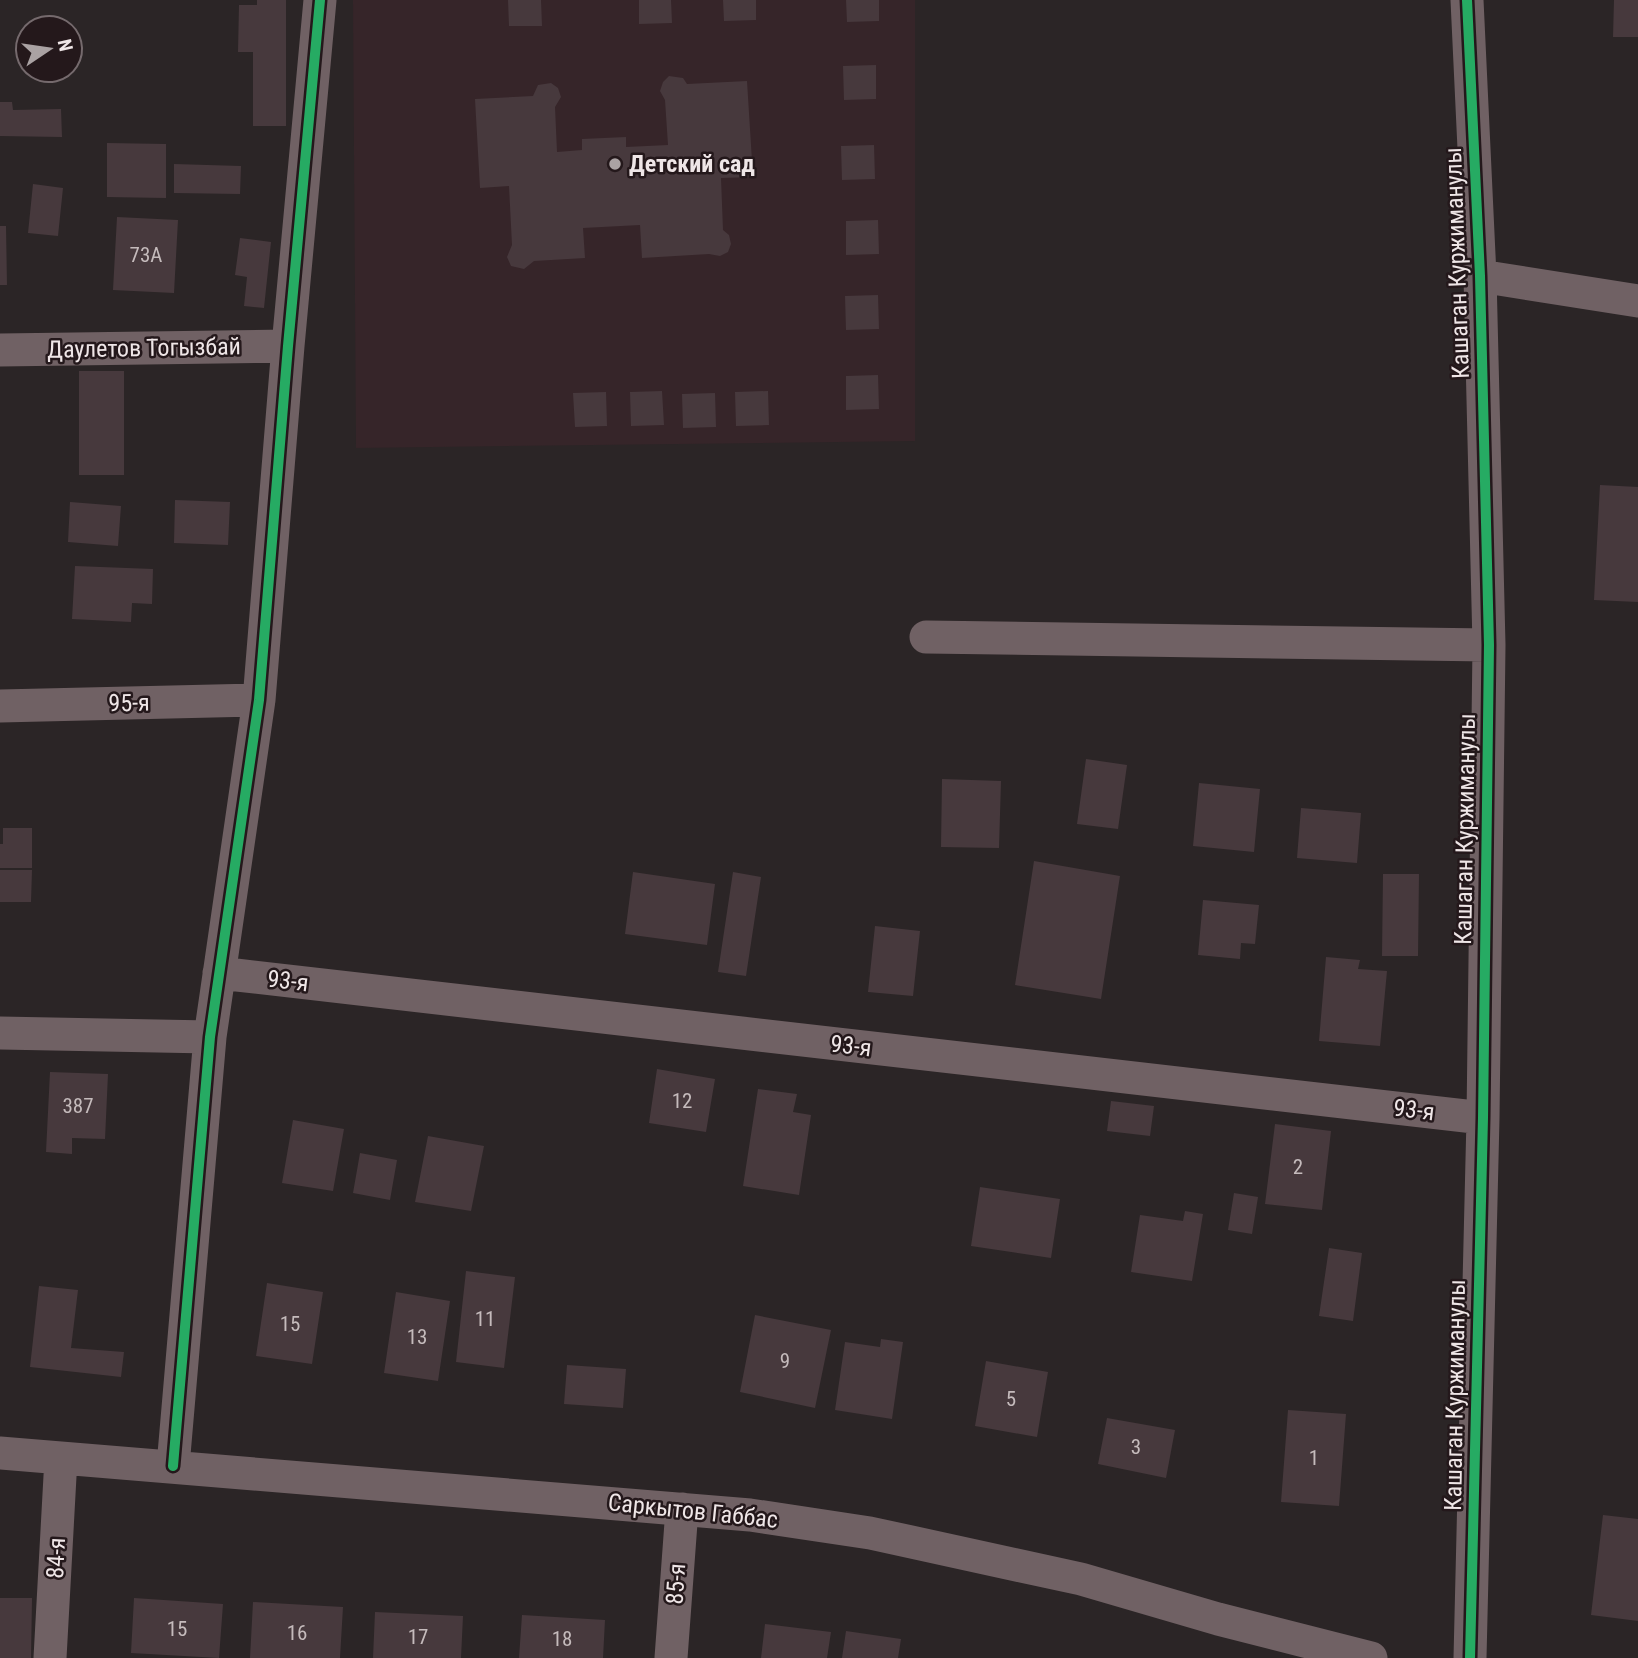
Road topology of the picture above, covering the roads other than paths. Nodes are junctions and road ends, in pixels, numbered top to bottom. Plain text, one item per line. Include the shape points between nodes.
1 (320, 0) edge
2 (1467, 0) edge
3 (1480, 276) junction
4 (1638, 301) edge
5 (288, 346) junction
6 (0, 350) edge
7 (926, 637) dead end
8 (1489, 645) junction
9 (259, 700) junction
10 (0, 706) edge
11 (219, 973) junction
12 (0, 1033) edge
13 (210, 1037) junction
14 (1483, 1118) junction
15 (0, 1453) edge
16 (61, 1458) junction
17 (173, 1466) junction
18 (682, 1509) junction
19 (50, 1658) edge
20 (671, 1658) edge
21 (1371, 1658) edge
22 (1470, 1658) edge

1 - 5 street
2 - 3 street, Кашаган Куржиманулы
3 - 4 street
3 - 8 street, Кашаган Куржиманулы
5 - 6 street, Даулетов Тогызбай
5 - 9 street
7 - 8 street
8 - 14 street, Кашаган Куржиманулы
9 - 10 street, 95-я
9 - 11 street
11 - 13 street
11 - 14 street, 93-я
12 - 13 street
13 - 17 street
14 - 22 street, Кашаган Куржиманулы
15 - 16 street, Саркытов Габбас
16 - 17 street, Саркытов Габбас
16 - 19 street, 84-я
17 - 18 street, Саркытов Габбас
18 - 20 street, 85-я
18 - 21 street, Саркытов Габбас via 870,1533 1080,1580

